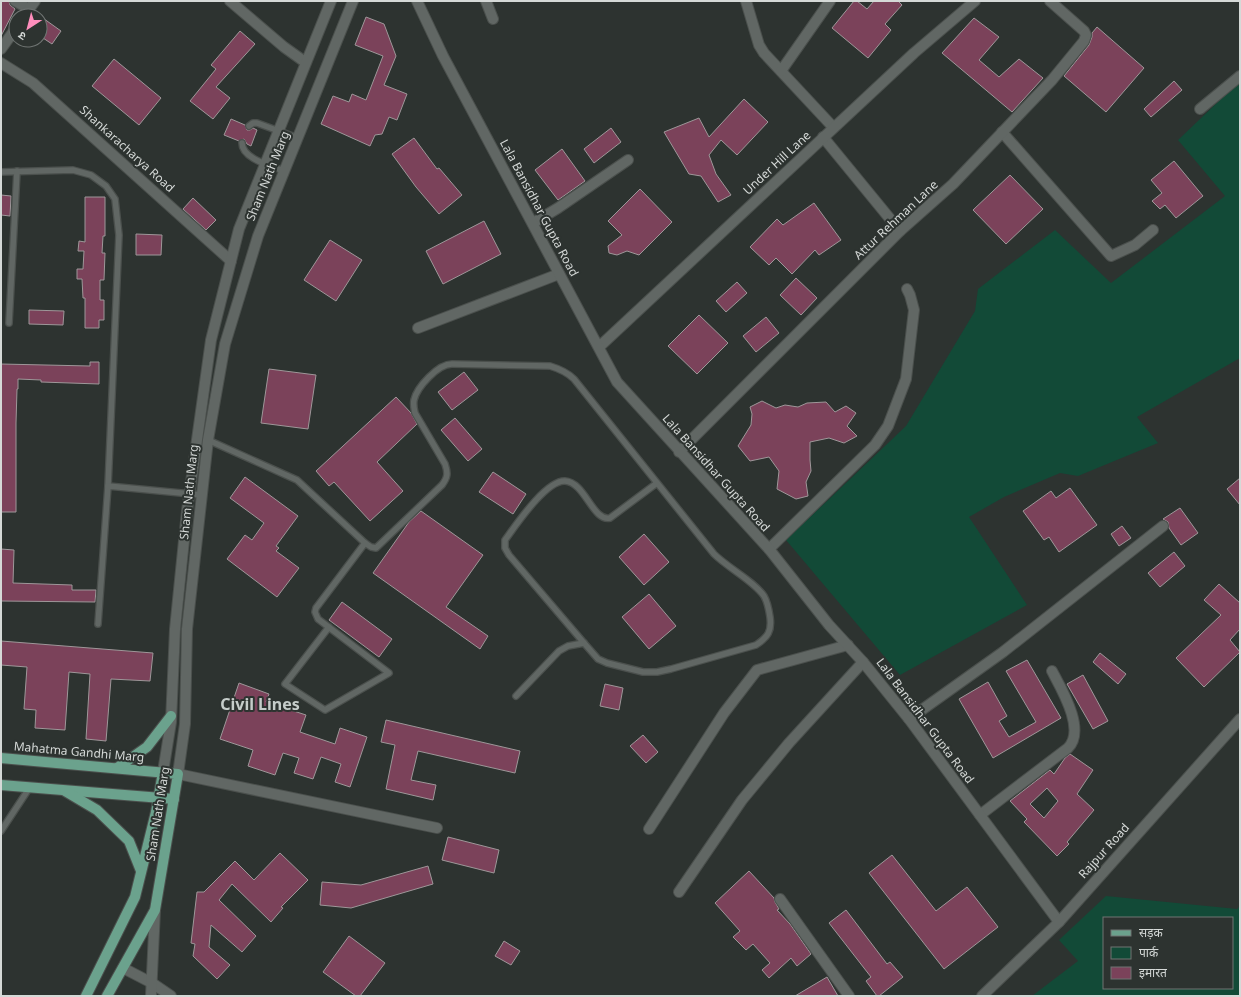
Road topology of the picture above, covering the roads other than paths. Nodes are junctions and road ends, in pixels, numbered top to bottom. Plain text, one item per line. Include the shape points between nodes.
1 (15, 1) edge
2 (230, 1) edge
3 (330, 1) edge
4 (353, 1) edge
5 (417, 1) edge
6 (486, 1) edge
7 (746, 1) edge
8 (830, 1) edge
9 (975, 1) edge
10 (1050, 1) edge
11 (28, 8) edge
12 (493, 19) dead end
13 (8, 39) edge
14 (1, 49) edge
15 (1, 62) edge
16 (305, 62) junction
17 (781, 71) junction
18 (1240, 76) edge
19 (1200, 109) dead end
20 (249, 126) dead end
21 (833, 128) junction
22 (278, 130) junction
23 (1002, 132) junction
24 (823, 137) junction
25 (298, 138) junction
26 (242, 143) dead end
27 (628, 160) dead end
28 (265, 164) junction
29 (17, 171) junction
30 (284, 171) junction
31 (1, 172) edge
32 (532, 223) junction
33 (1153, 230) dead end
34 (900, 231) junction
35 (231, 261) junction
36 (559, 274) junction
37 (907, 289) dead end
38 (9, 323) dead end
39 (418, 328) dead end
40 (599, 347) junction
41 (208, 440) junction
42 (679, 452) junction
43 (657, 483) junction
44 (108, 486) junction
45 (190, 493) junction
46 (202, 495) junction
47 (1163, 526) dead end
48 (365, 543) junction
49 (769, 549) junction
50 (98, 624) dead end
51 (329, 627) junction
52 (584, 643) junction
53 (848, 645) junction
54 (864, 662) junction
55 (1052, 671) dead end
56 (516, 696) dead end
57 (172, 716) junction
58 (908, 719) junction
59 (1240, 719) edge
60 (1, 758) edge
61 (117, 768) junction
62 (163, 772) junction
63 (178, 774) junction
64 (1, 785) edge
65 (30, 787) junction
66 (63, 790) junction
67 (158, 798) junction
68 (174, 799) junction
69 (980, 815) junction
70 (438, 828) dead end
71 (649, 829) dead end
72 (1, 831) edge
73 (141, 871) junction
74 (679, 892) dead end
75 (780, 899) dead end
76 (155, 910) junction
77 (1059, 922) junction
78 (123, 968) junction
79 (152, 983) junction
80 (86, 996) edge
81 (107, 996) edge
82 (151, 996) edge
83 (171, 996) edge
84 (849, 996) edge
85 (982, 996) edge

1 - 11 street
2 - 16 street
3 - 16 street, Sham Nath Marg
4 - 25 street, Sham Nath Marg
5 - 32 street, Lala Bansidhar Gupta Road via 443,56
6 - 12 street
7 - 17 street via 759,45
8 - 17 street
9 - 21 street, Under Hill Lane
10 - 23 street, Attur Rehman Lane via 1084,31 1084,41 1052,80
13 - 14 street
15 - 35 street, Shankaracharya Road via 32,83
16 - 22 street, Sham Nath Marg
17 - 21 street
18 - 19 street
20 - 22 lane via 255,123
21 - 24 street, Under Hill Lane
22 - 25 lane
22 - 28 street, Sham Nath Marg
23 - 33 street via 1112,256 1135,245
23 - 34 street, Attur Rehman Lane via 953,184
24 - 34 street
24 - 40 street, Under Hill Lane
25 - 30 street, Sham Nath Marg
26 - 28 lane via 242,148 248,155
27 - 32 street
28 - 30 lane
28 - 35 street, Sham Nath Marg via 239,229
29 - 31 lane
29 - 38 lane
29 - 44 lane via 73,170 91,175 106,186 115,199 119,235
30 - 41 street, Sham Nath Marg via 258,236 225,344
32 - 36 street, Lala Bansidhar Gupta Road
34 - 42 street, Attur Rehman Lane
35 - 45 street, Sham Nath Marg via 211,340
36 - 39 street
36 - 40 street, Lala Bansidhar Gupta Road
37 - 49 street via 914,310 906,379 888,426 875,445
40 - 42 street, Lala Bansidhar Gupta Road via 617,382
41 - 46 street, Sham Nath Marg
41 - 48 lane via 297,480
42 - 49 street, Lala Bansidhar Gupta Road
43 - 48 lane via 568,373 550,366 447,364 440,367 423,384 416,394 413,405 415,413 445,464 447,479 380,545 376,548
43 - 52 lane via 607,519 600,516 577,487 563,481 547,489 537,498 505,540 505,548 509,555
43 - 52 lane via 722,562 761,593 768,605 771,627 763,640 756,645 656,672 643,672 608,663 598,658
44 - 45 lane
44 - 50 lane
45 - 46 lane
45 - 57 street, Sham Nath Marg via 175,629
46 - 63 street, Sham Nath Marg via 187,628 185,724
47 - 58 street via 1003,652
48 - 51 lane via 316,608 316,615
49 - 53 street, Lala Bansidhar Gupta Road
51 - 51 lane via 389,673 325,710 285,684
52 - 56 lane via 568,646 559,651
53 - 54 street, Lala Bansidhar Gupta Road
53 - 71 street via 757,670 724,713
54 - 58 street, Lala Bansidhar Gupta Road
54 - 74 street via 789,743 742,800
55 - 69 street via 1072,712 1073,742
57 - 61 main road via 147,747
57 - 62 street, Sham Nath Marg
58 - 69 street, Lala Bansidhar Gupta Road
59 - 77 street, Rajpur Road
60 - 61 main road, Mahatma Gandhi Marg
61 - 62 main road, Mahatma Gandhi Marg
62 - 63 main road, Mahatma Gandhi Marg
62 - 67 main road, Sham Nath Marg
63 - 68 main road, Sham Nath Marg
63 - 70 street
64 - 65 main road
65 - 66 main road
65 - 72 lane
66 - 67 main road
66 - 73 main road via 97,810 129,841
67 - 68 main road
67 - 73 main road, Sham Nath Marg
68 - 76 main road, Sham Nath Marg
69 - 77 street, Lala Bansidhar Gupta Road
73 - 80 main road, Sham Nath Marg via 135,897
75 - 84 street
76 - 78 main road, Sham Nath Marg
76 - 79 street
77 - 85 street, Rajpur Road
78 - 79 street
78 - 81 main road, Sham Nath Marg
79 - 82 street
79 - 83 street

